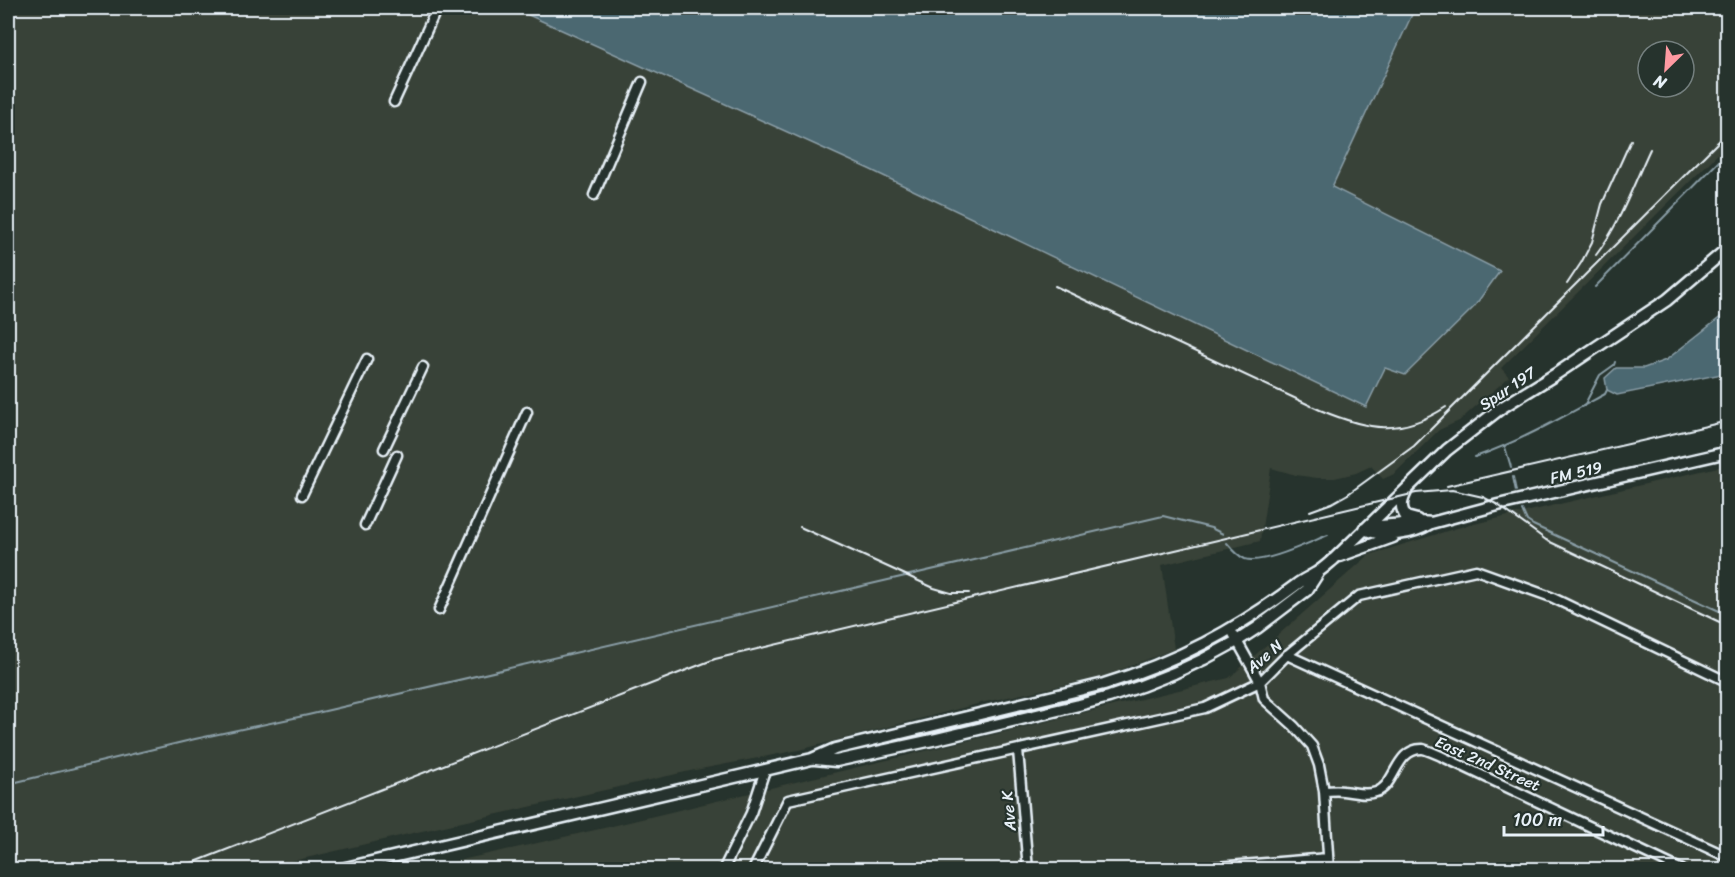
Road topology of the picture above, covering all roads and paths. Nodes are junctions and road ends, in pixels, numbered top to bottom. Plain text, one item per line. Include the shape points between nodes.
1 (437, 8) edge
2 (642, 82) dead end
3 (394, 102) dead end
4 (594, 195) dead end
5 (1728, 248) edge
6 (367, 359) dead end
7 (423, 367) dead end
8 (526, 412) dead end
9 (384, 449) dead end
10 (1728, 452) edge
11 (397, 455) dead end
12 (1409, 486) junction
13 (302, 495) dead end
14 (1426, 522) junction
15 (365, 525) dead end
16 (1364, 529) junction
17 (1401, 534) junction
18 (1334, 559) junction
19 (1318, 572) junction
20 (439, 610) dead end
21 (1231, 630) junction
22 (1237, 641) junction
23 (1287, 655) junction
24 (1260, 682) junction
25 (1728, 682) edge
26 (1018, 750) junction
27 (812, 759) junction
28 (765, 770) junction
29 (1324, 791) junction
30 (1728, 857) edge
31 (1328, 858) junction
32 (337, 870) edge
33 (723, 870) edge
34 (753, 870) edge
35 (1028, 870) edge
36 (1178, 870) edge
37 (1329, 870) edge
38 (1682, 870) edge

1 - 3 street
2 - 4 street
5 - 12 main road, Spur 197 via 1667,300 1501,408
6 - 13 street
7 - 9 street
8 - 20 street
10 - 14 main road, FM 519 / FM 519
11 - 15 street
12 - 14 main road via 1402,511 1406,517
12 - 16 main road, Spur 197
14 - 16 main road, FM 519 / FM 519
14 - 17 main road, FM 519 / FM 519 via 1422,529
16 - 17 main road, FM 519 / FM 519
16 - 18 main road, Spur 197
17 - 18 main road
18 - 19 main road, Spur 197
19 - 21 main road
19 - 22 main road via 1307,590
21 - 22 street
21 - 27 main road via 1179,657 1118,680 835,749
22 - 24 street
22 - 27 main road via 1174,673 1109,697 836,761
23 - 24 street, Ave N
23 - 25 street, Ave N via 1359,596 1476,570 1551,597
23 - 30 street
24 - 26 street, Ave N via 1205,708
24 - 29 street via 1264,699 1312,746
26 - 34 street, Ave N via 788,800
26 - 35 street, Ave K
27 - 28 main road
28 - 32 main road
28 - 33 street
29 - 31 street
29 - 38 street, East 2nd Street via 1375,793 1384,788 1399,762 1423,749
31 - 36 street
31 - 37 street

